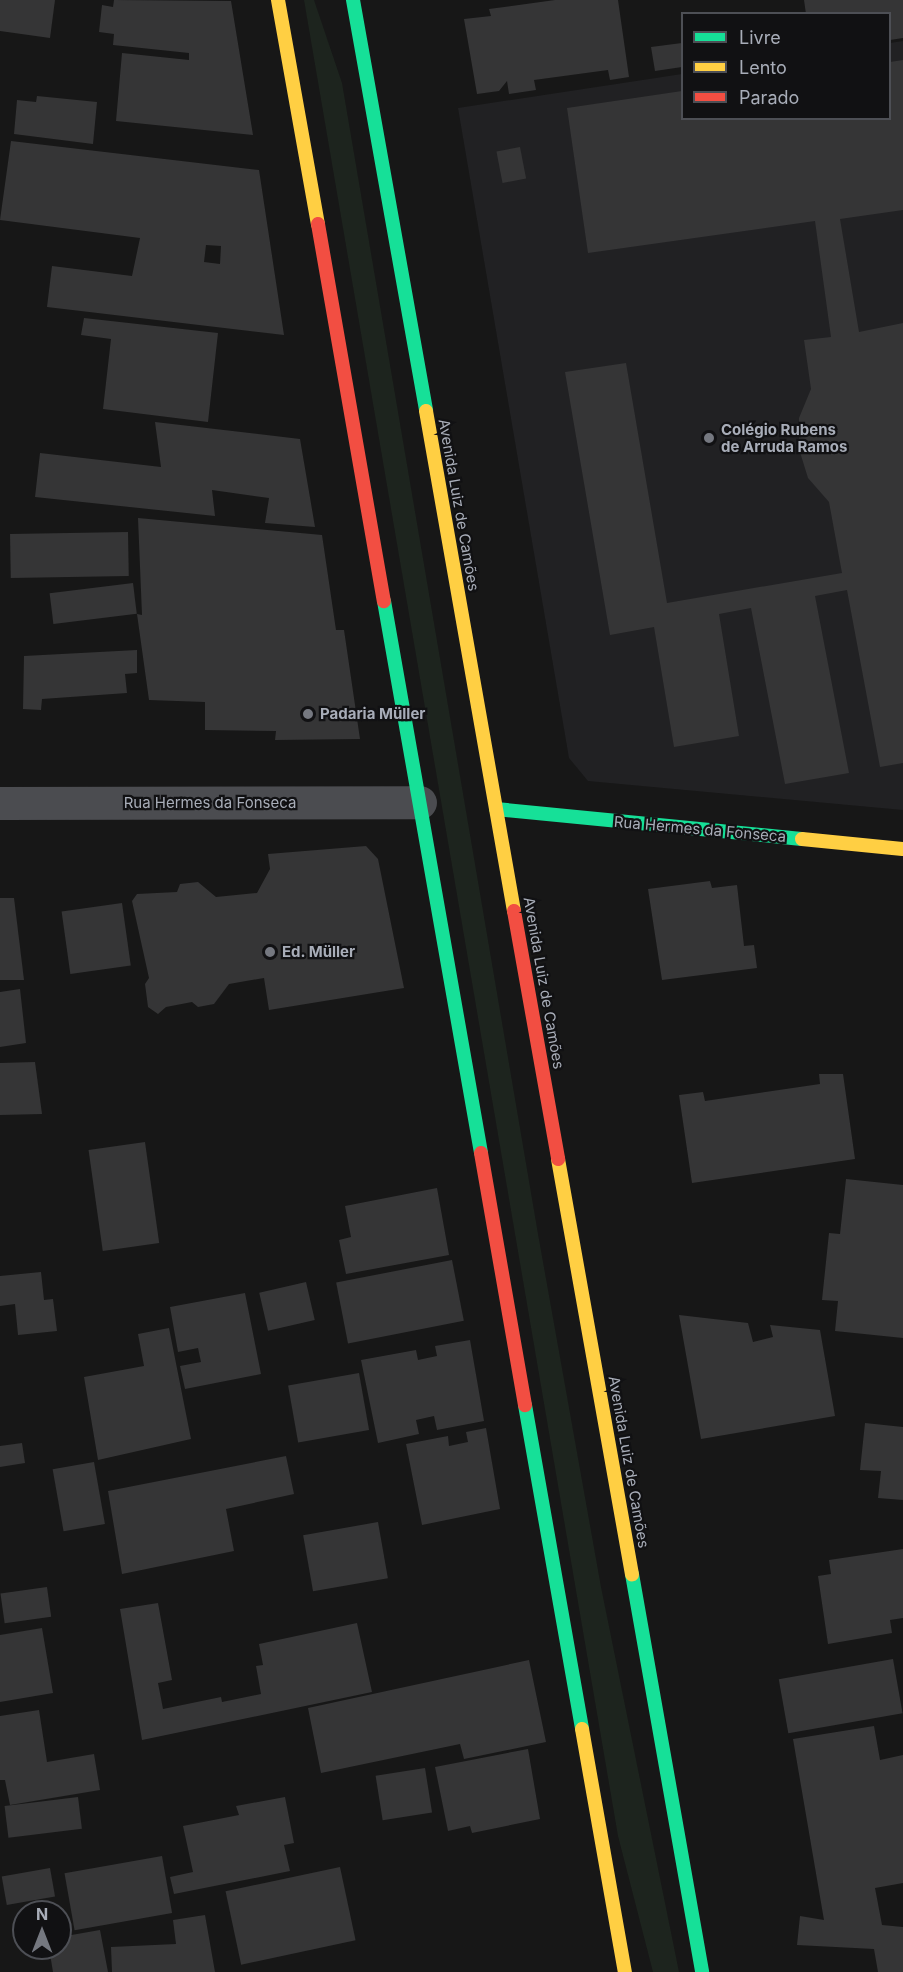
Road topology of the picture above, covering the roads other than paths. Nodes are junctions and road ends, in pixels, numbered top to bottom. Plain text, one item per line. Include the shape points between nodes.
1 (278, 0) edge
2 (353, 0) edge
3 (420, 802) junction
4 (0, 803) edge
5 (496, 809) junction
6 (903, 849) edge
7 (625, 1972) edge
8 (702, 1972) edge

1 - 3 main road
2 - 5 main road, Avenida Luiz de Camões
3 - 4 street, Rua Hermes da Fonseca
3 - 7 main road
5 - 6 main road, Rua Hermes da Fonseca
5 - 8 main road, Avenida Luiz de Camões

